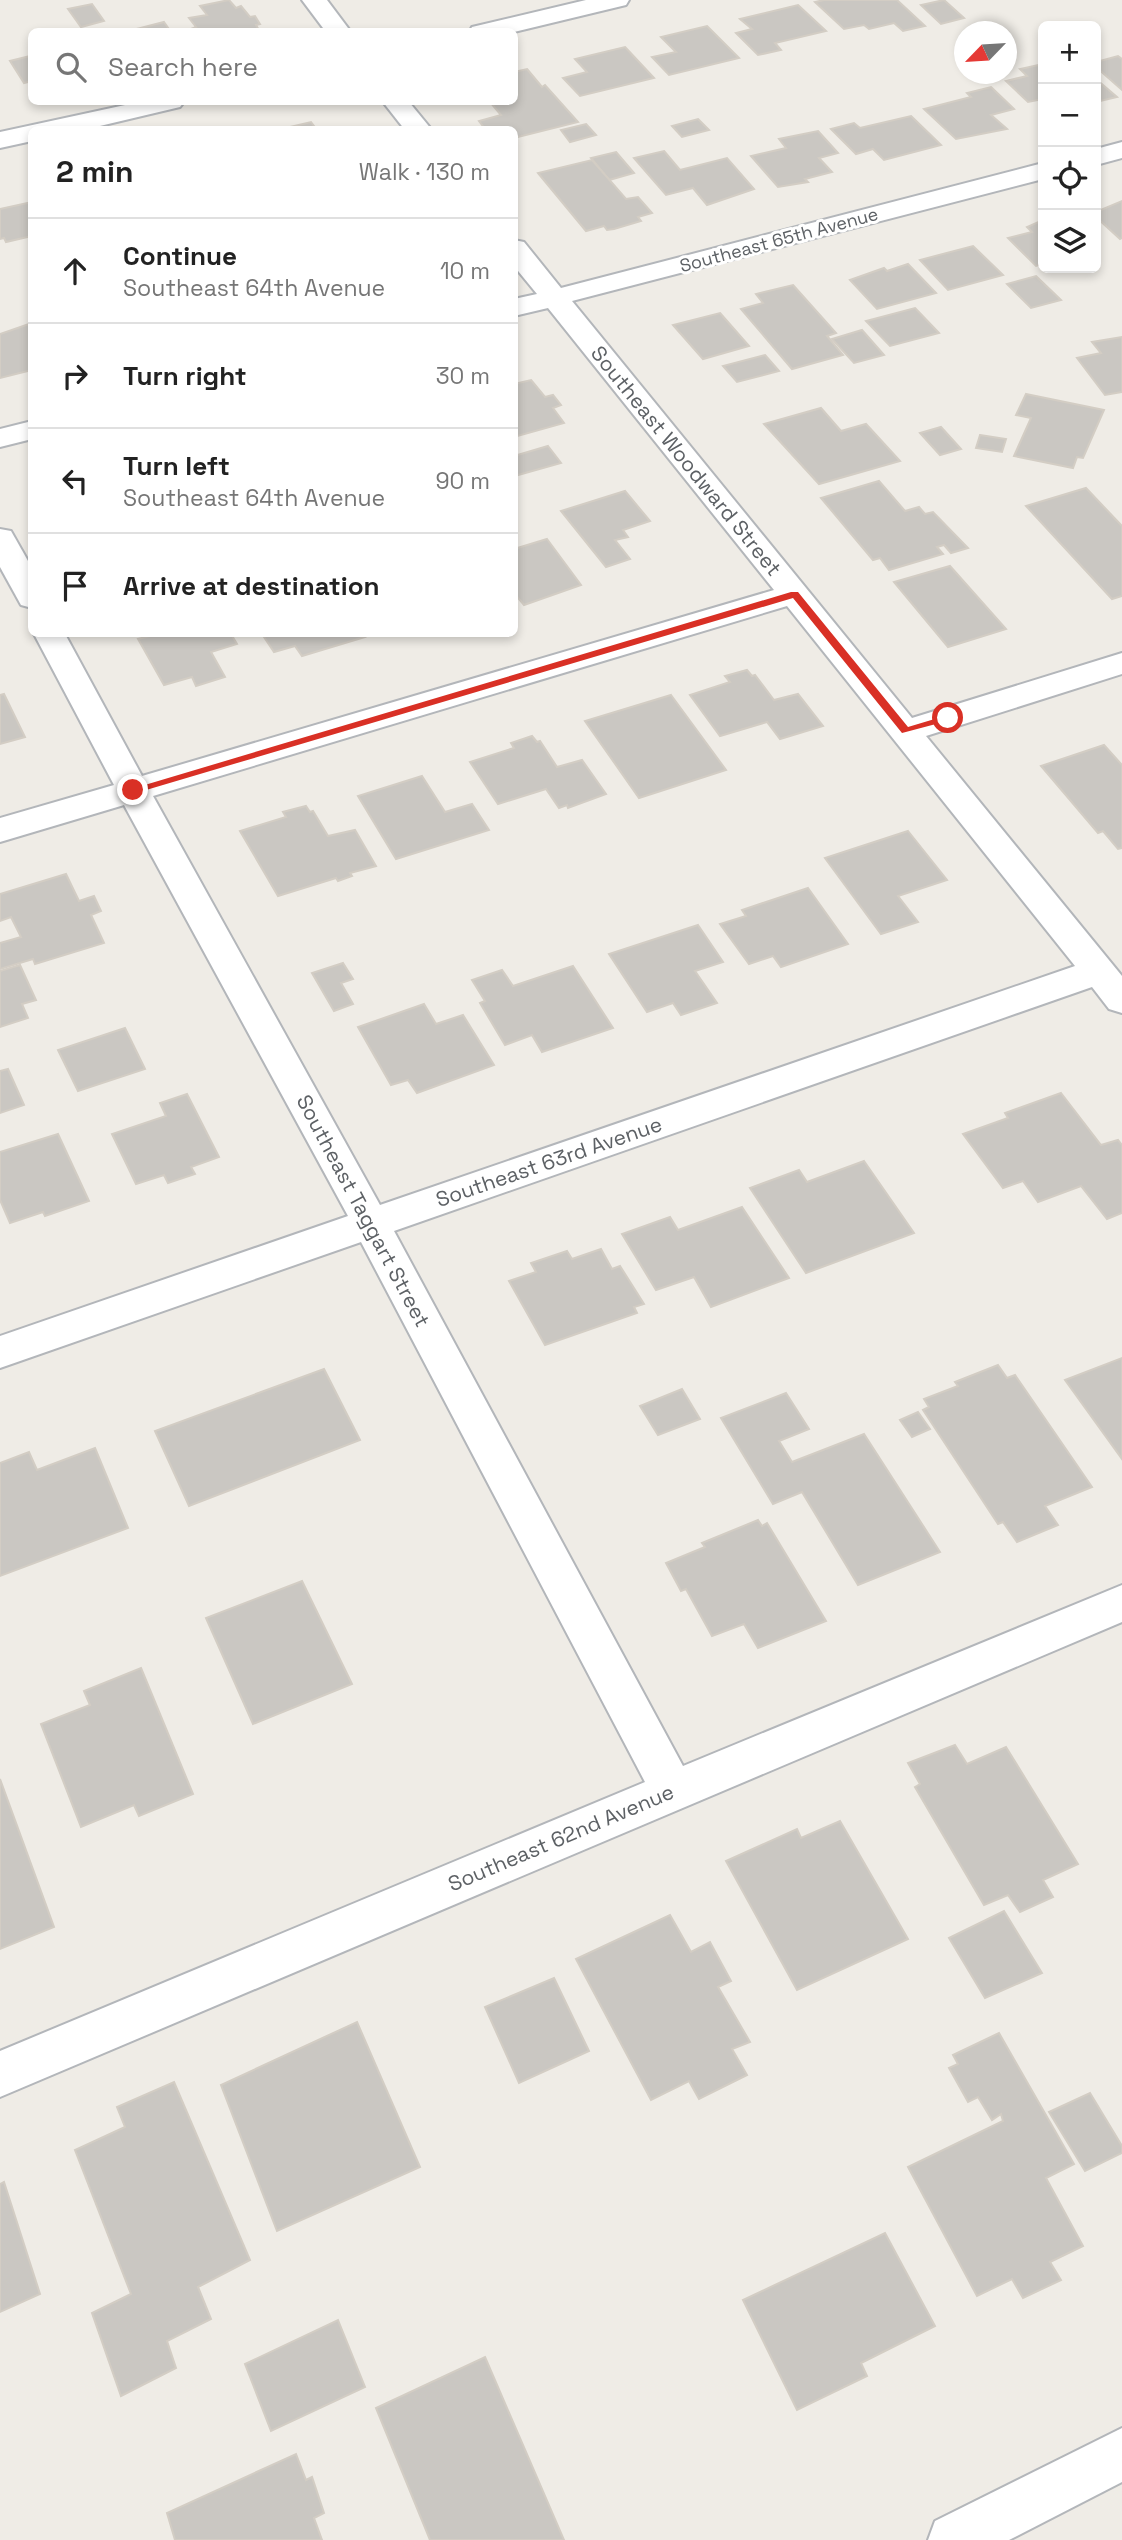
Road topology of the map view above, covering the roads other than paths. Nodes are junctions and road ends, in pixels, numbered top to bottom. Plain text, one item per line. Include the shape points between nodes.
1 (314, 0) edge
2 (617, 0) edge
3 (337, 28) edge
4 (498, 28) edge
5 (158, 105) edge
6 (398, 105) edge
7 (64, 126) edge
8 (416, 126) edge
9 (28, 134) edge
10 (0, 140) edge
11 (1122, 150) edge
12 (1101, 156) edge
13 (1038, 172) edge
14 (518, 253) edge
15 (555, 298) junction
16 (518, 307) edge
17 (28, 431) edge
18 (0, 438) edge
19 (0, 538) edge
20 (28, 590) edge
21 (794, 594) junction
22 (52, 637) edge
23 (1122, 663) edge
24 (906, 731) junction
25 (133, 790) junction
26 (0, 830) edge
27 (1099, 971) junction
28 (1122, 1000) edge
29 (371, 1224) junction
30 (0, 1352) edge
31 (1122, 1603) edge
32 (673, 1791) junction
33 (0, 2074) edge
34 (1122, 2454) edge
35 (954, 2540) edge

1 - 3 street
2 - 4 street
5 - 7 street
6 - 8 street
9 - 10 street
11 - 12 street
13 - 15 street, Southeast 65th Avenue
14 - 15 street, Southeast Woodward Street
15 - 16 street, Southeast 65th Avenue
15 - 21 street, Southeast Woodward Street
17 - 18 street
19 - 20 street
21 - 24 street, Southeast Woodward Street
21 - 25 street
22 - 25 street, Southeast Taggart Street
23 - 24 street
24 - 27 street, Southeast Woodward Street
25 - 26 street
25 - 29 street, Southeast Taggart Street
27 - 28 street, Southeast Woodward Street
27 - 29 street, Southeast 63rd Avenue
29 - 30 street, Southeast 63rd Avenue
29 - 32 street, Southeast Taggart Street
31 - 32 street, Southeast 62nd Avenue
32 - 33 street, Southeast 62nd Avenue
34 - 35 street

